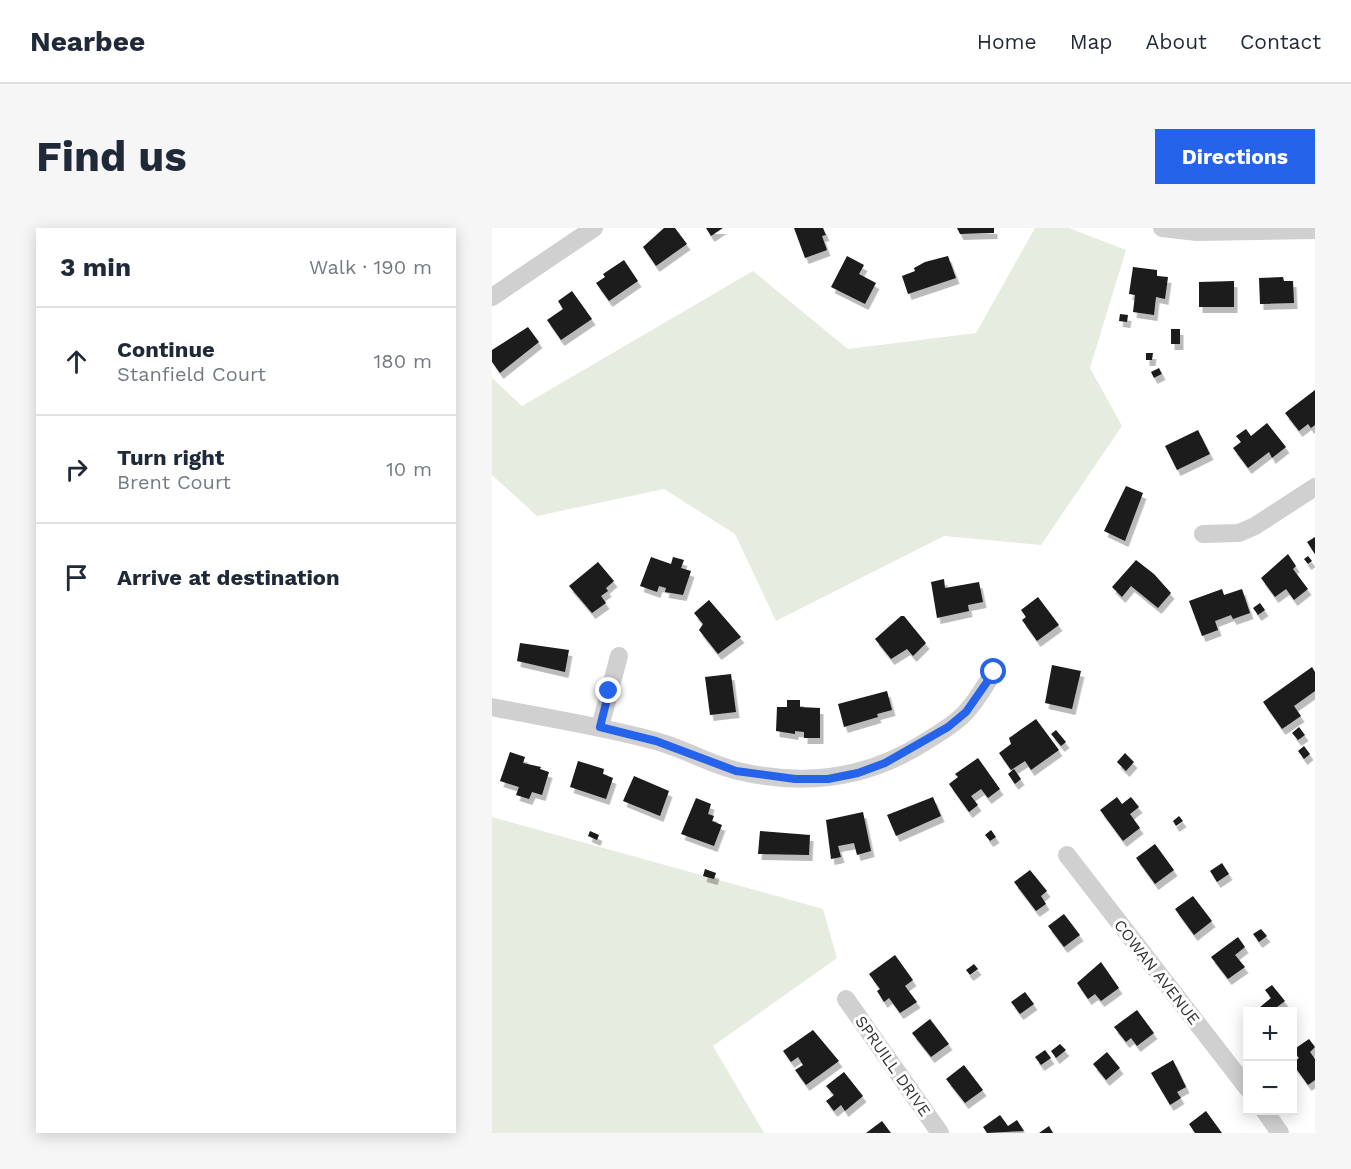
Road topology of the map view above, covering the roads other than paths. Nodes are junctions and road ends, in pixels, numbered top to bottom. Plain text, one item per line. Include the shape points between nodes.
1 (594, 228) edge
2 (1162, 228) edge
3 (1315, 230) edge
4 (492, 297) edge
5 (1315, 487) edge
6 (1203, 534) dead end
7 (619, 656) dead end
8 (994, 672) dead end
9 (492, 707) edge
10 (600, 727) junction
11 (1067, 855) dead end
12 (846, 999) dead end
13 (1243, 1083) edge
14 (1267, 1115) edge
15 (940, 1133) edge
16 (1280, 1133) edge

1 - 4 street
2 - 3 street via 1197,232
5 - 6 street via 1239,533
7 - 10 street
8 - 10 street via 966,712 948,727 885,763 828,779 736,771 656,741
9 - 10 street
11 - 13 street, COWAN AVENUE
12 - 15 street, SPRUILL DRIVE
14 - 16 street

